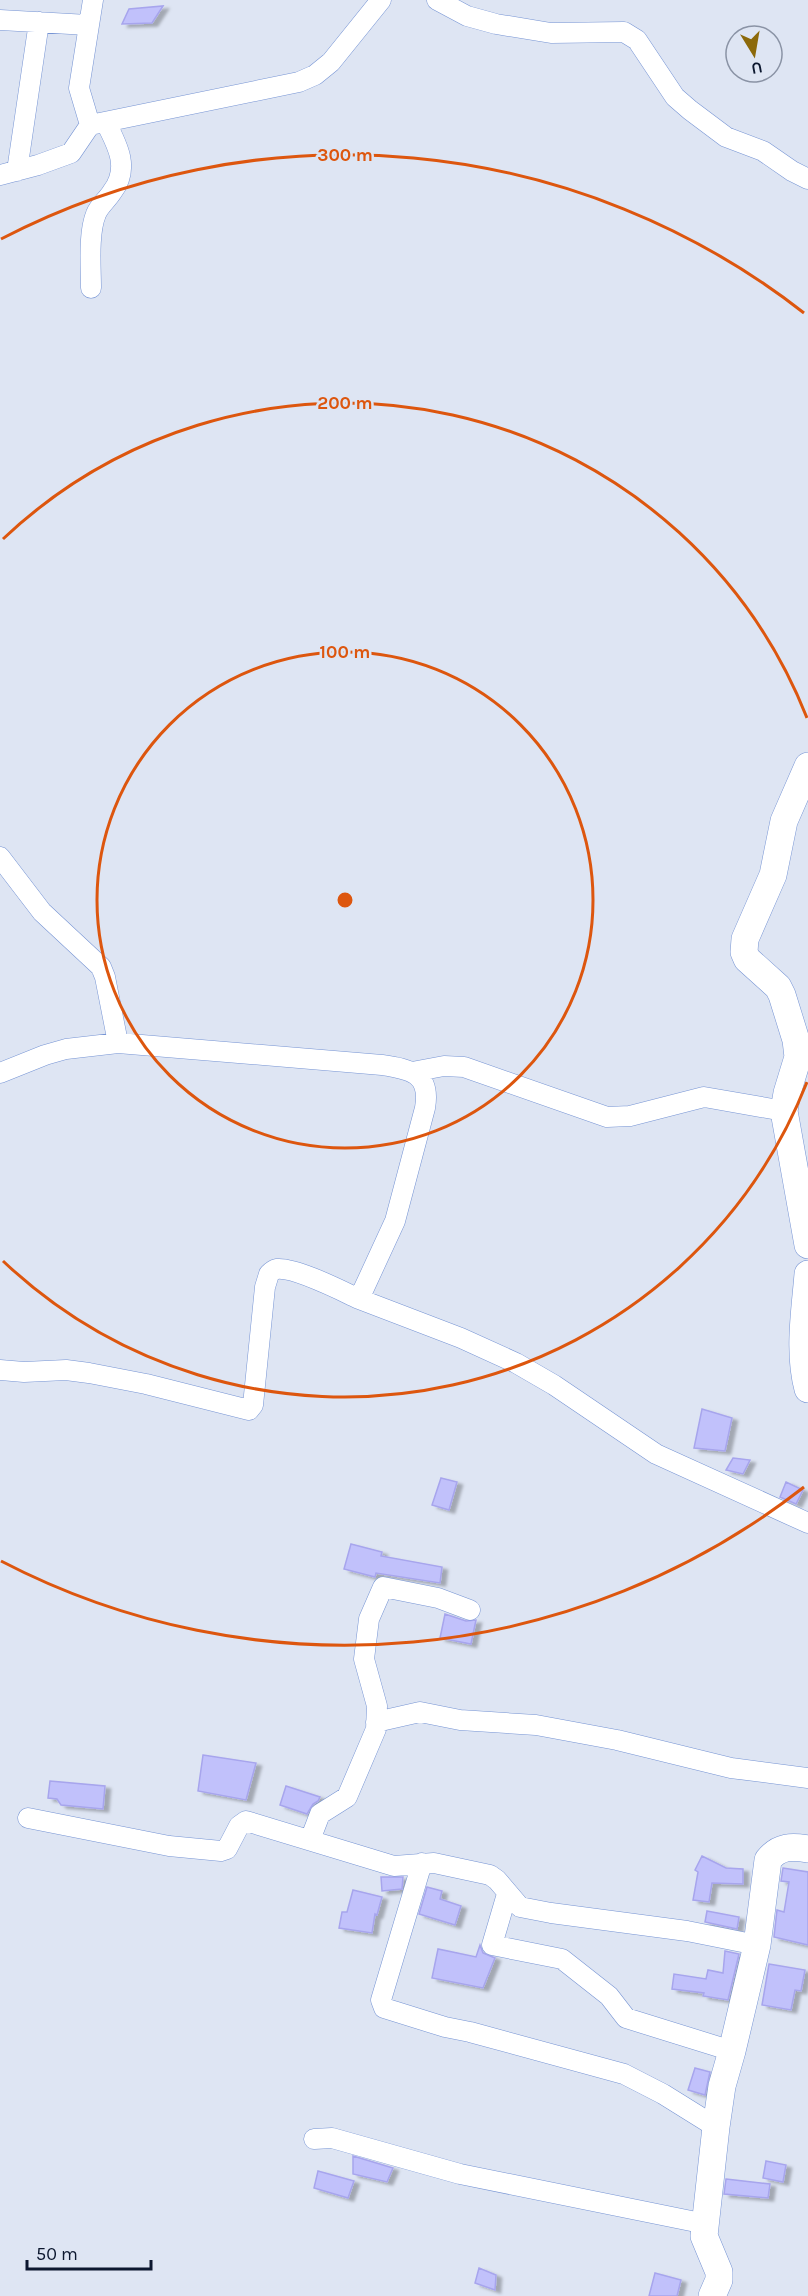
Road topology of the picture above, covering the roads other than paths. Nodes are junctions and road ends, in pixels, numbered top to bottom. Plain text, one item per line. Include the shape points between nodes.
1 (93, 0) edge
2 (381, 0) edge
3 (437, 0) edge
4 (0, 20) edge
5 (39, 22) junction
6 (88, 25) junction
7 (98, 124) junction
8 (8, 173) edge
9 (808, 179) edge
10 (91, 288) dead end
11 (808, 766) edge
12 (0, 857) edge
13 (118, 1043) junction
14 (412, 1072) junction
15 (0, 1073) edge
16 (784, 1111) junction
17 (808, 1245) edge
18 (808, 1274) edge
19 (359, 1299) junction
20 (0, 1370) edge
21 (808, 1389) edge
22 (808, 1523) edge
23 (470, 1610) dead end
24 (376, 1722) junction
25 (808, 1778) edge
26 (28, 1818) dead end
27 (310, 1840) junction
28 (808, 1849) edge
29 (422, 1863) junction
30 (507, 1894) junction
31 (757, 1945) junction
32 (732, 2051) junction
33 (716, 2127) junction
34 (314, 2139) dead end
35 (706, 2224) junction
36 (712, 2296) edge

1 - 6 street
2 - 7 street via 331,62 315,75 299,82
3 - 9 street via 467,16 496,24 551,33 624,32 637,40 675,97 690,110 726,137 763,151
4 - 5 street
5 - 6 street
5 - 8 street
6 - 7 street via 78,88
7 - 8 street via 71,153
7 - 10 street via 120,150 120,174 117,185 95,215
11 - 16 street via 784,821 772,875 745,939 744,952 778,987 796,1040 798,1057
12 - 13 street via 42,912 101,967
13 - 14 street via 382,1065
13 - 15 street via 55,1052
14 - 16 street via 464,1066 607,1117 630,1116 704,1097
14 - 19 street via 425,1085 425,1108 395,1221
16 - 17 street
18 - 21 street via 803,1344
19 - 20 street via 284,1270 269,1274 253,1405 249,1410 89,1373
19 - 22 street via 507,1359 554,1385 656,1454
23 - 24 street via 438,1598 383,1587 369,1619 364,1659 377,1706
24 - 25 street via 420,1712 460,1720 536,1725 731,1768
24 - 27 street via 347,1797 320,1814
26 - 27 street via 201,1850 227,1849 246,1821
27 - 29 street via 394,1866
28 - 31 street via 788,1847 774,1852 768,1860
29 - 30 street via 490,1875
29 - 33 street via 381,2000 384,2008 624,2074
30 - 31 street via 520,1906 551,1913
30 - 32 street via 492,1945 562,1959 609,1996 626,2018
31 - 32 street
32 - 33 street
33 - 35 street
34 - 35 street via 332,2138 460,2174
35 - 36 street via 705,2241 719,2272

